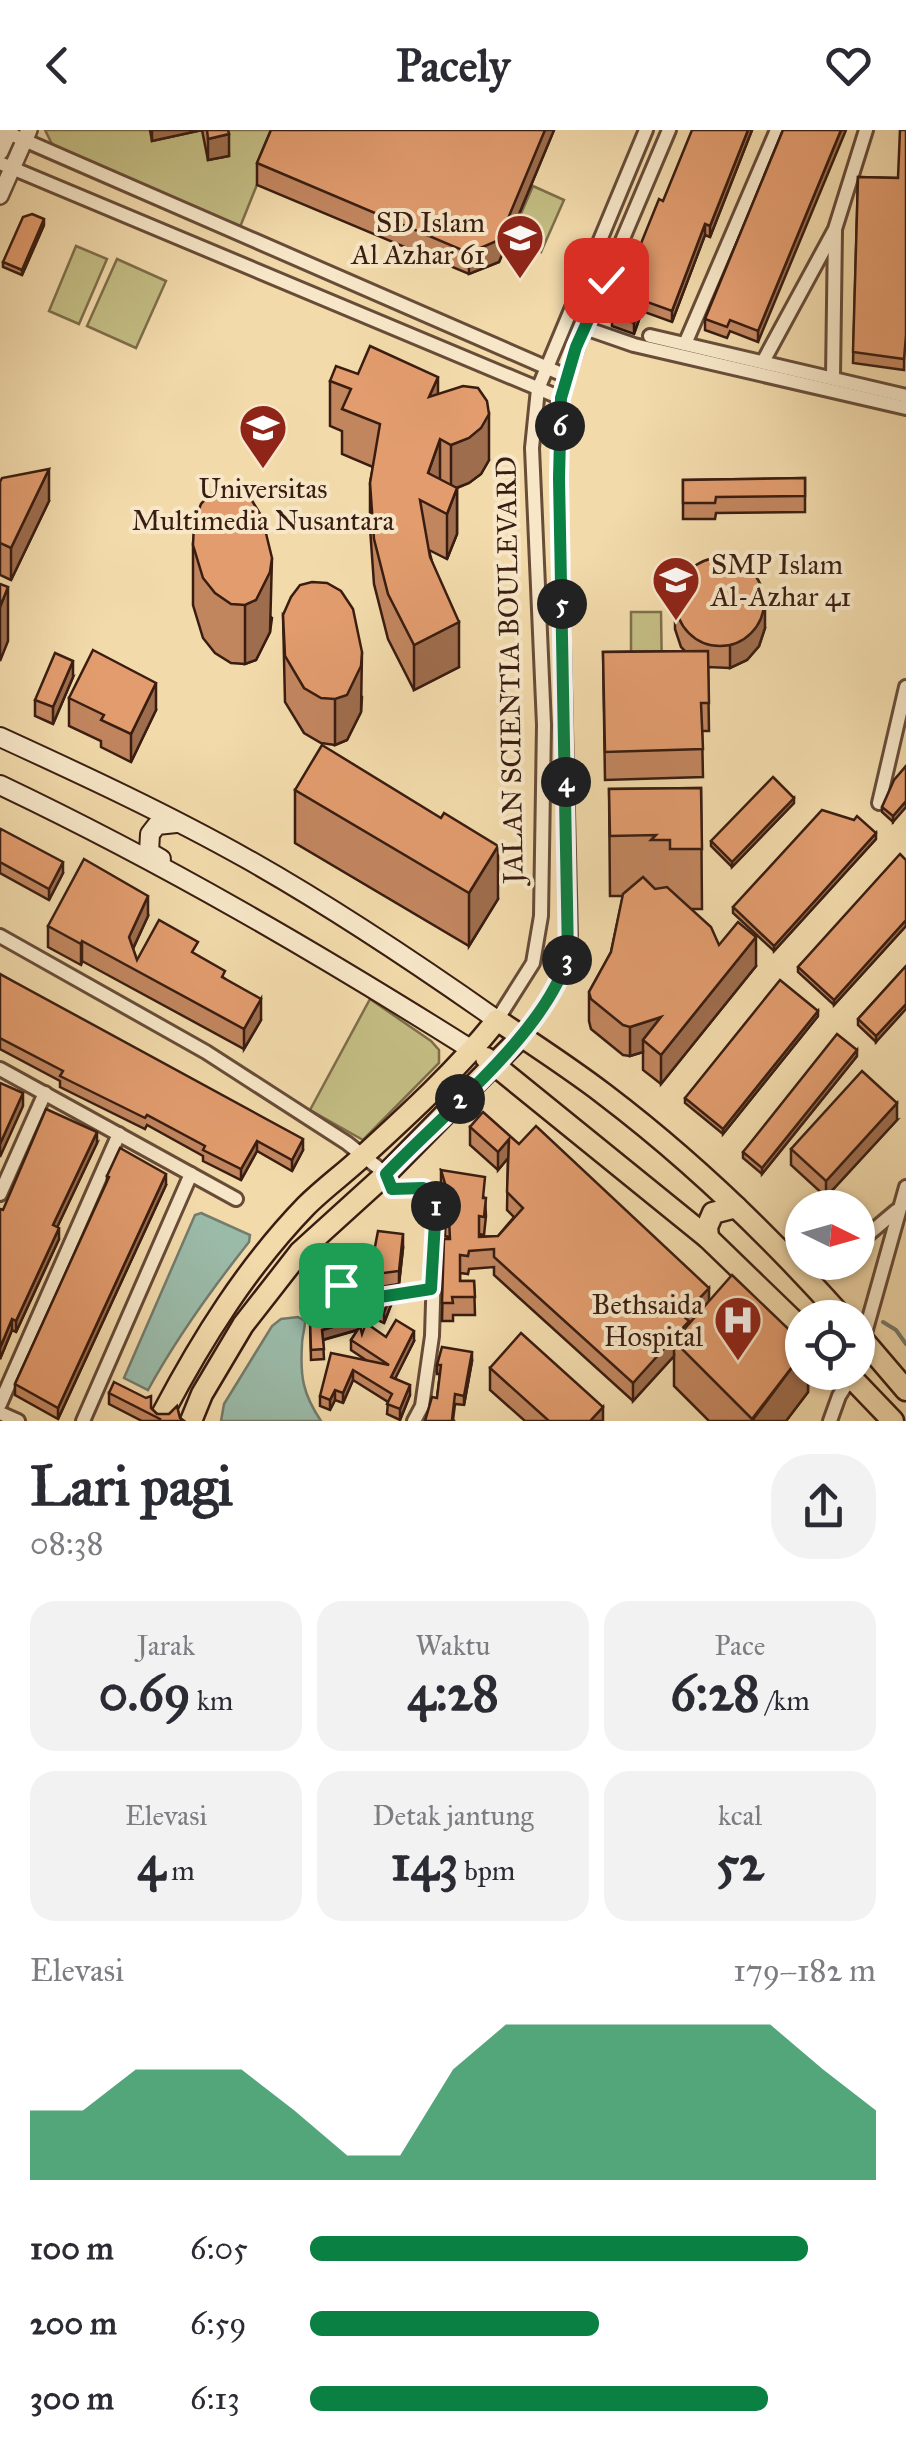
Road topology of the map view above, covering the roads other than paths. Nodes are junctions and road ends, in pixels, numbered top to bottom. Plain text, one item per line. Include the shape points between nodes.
1 (646, 130) edge
2 (669, 130) edge
3 (777, 130) edge
4 (866, 130) edge
5 (6, 131) edge
6 (26, 136) edge
7 (0, 152) edge
8 (6, 165) edge
9 (0, 196) edge
10 (835, 229) junction
11 (585, 328) junction
12 (650, 336) dead end
13 (685, 344) junction
14 (764, 360) junction
15 (546, 367) junction
16 (566, 376) junction
17 (833, 377) junction
18 (538, 389) junction
19 (906, 396) edge
20 (561, 398) junction
21 (906, 408) edge
22 (906, 688) edge
23 (0, 738) edge
24 (93, 780) junction
25 (0, 785) edge
26 (879, 803) edge
27 (176, 822) junction
28 (125, 845) junction
29 (210, 892) junction
30 (0, 936) edge
31 (501, 1014) junction
32 (525, 1032) junction
33 (472, 1050) junction
34 (495, 1064) junction
35 (0, 1069) edge
36 (44, 1094) junction
37 (119, 1134) junction
38 (364, 1155) junction
39 (191, 1174) junction
40 (386, 1174) junction
41 (906, 1187) edge
42 (0, 1194) edge
43 (236, 1199) dead end
44 (736, 1207) junction
45 (898, 1209) junction
46 (875, 1228) edge
47 (708, 1238) junction
48 (785, 1254) edge
49 (809, 1280) edge
50 (341, 1285) dead end
51 (431, 1289) junction
52 (827, 1300) edge
53 (871, 1300) edge
54 (785, 1313) edge
55 (875, 1356) edge
56 (842, 1390) edge
57 (862, 1390) edge
58 (906, 1390) edge
59 (0, 1404) edge
60 (0, 1412) edge
61 (163, 1413) edge
62 (18, 1421) edge
63 (83, 1421) edge
64 (191, 1421) edge
65 (414, 1421) edge
66 (830, 1421) edge
67 (893, 1421) edge

1 - 15 street, JALAN SCIENTIA BOULEVARD
2 - 11 street, JALAN SCIENTIA BOULEVARD
3 - 13 street
4 - 10 street
5 - 6 street
5 - 7 street
6 - 8 street
6 - 15 street
8 - 9 street
8 - 18 street
10 - 14 street
10 - 17 street
11 - 16 street, JALAN SCIENTIA BOULEVARD
11 - 21 street
12 - 13 street
13 - 14 street
14 - 17 street
15 - 16 street
15 - 18 street, JALAN SCIENTIA BOULEVARD
16 - 20 street, JALAN SCIENTIA BOULEVARD
17 - 19 street
18 - 20 street
18 - 31 street, JALAN SCIENTIA BOULEVARD via 532,448 544,726 541,916 533,963
20 - 32 street, JALAN SCIENTIA BOULEVARD via 570,935 558,988
22 - 26 street
23 - 24 main road
24 - 27 main road
24 - 28 main road via 98,790 146,818 144,836
25 - 28 main road
27 - 29 main road via 152,830 149,852 206,882
27 - 31 main road
28 - 29 main road
29 - 33 main road
30 - 38 street via 206,1052
31 - 32 main road
31 - 33 main road, JALAN SCIENTIA BOULEVARD
32 - 34 main road, JALAN SCIENTIA BOULEVARD
32 - 44 main road
33 - 34 main road
33 - 38 main road, JALAN SCIENTIA BOULEVARD
34 - 40 main road, JALAN SCIENTIA BOULEVARD
34 - 47 main road
35 - 36 street
36 - 37 street
36 - 42 street
37 - 39 street
37 - 59 street
38 - 40 street
38 - 61 main road, JALAN SCIENTIA BOULEVARD via 270,1246
39 - 43 street
39 - 63 street
40 - 51 street via 392,1189 432,1192
40 - 64 main road, JALAN SCIENTIA BOULEVARD via 300,1252 243,1325
41 - 45 street
44 - 47 main road via 713,1213
44 - 48 main road
45 - 46 street
45 - 53 street
47 - 54 main road
49 - 52 main road
50 - 51 street via 367,1299
51 - 65 street via 428,1378
55 - 58 main road
56 - 66 street
57 - 67 main road
60 - 62 street

